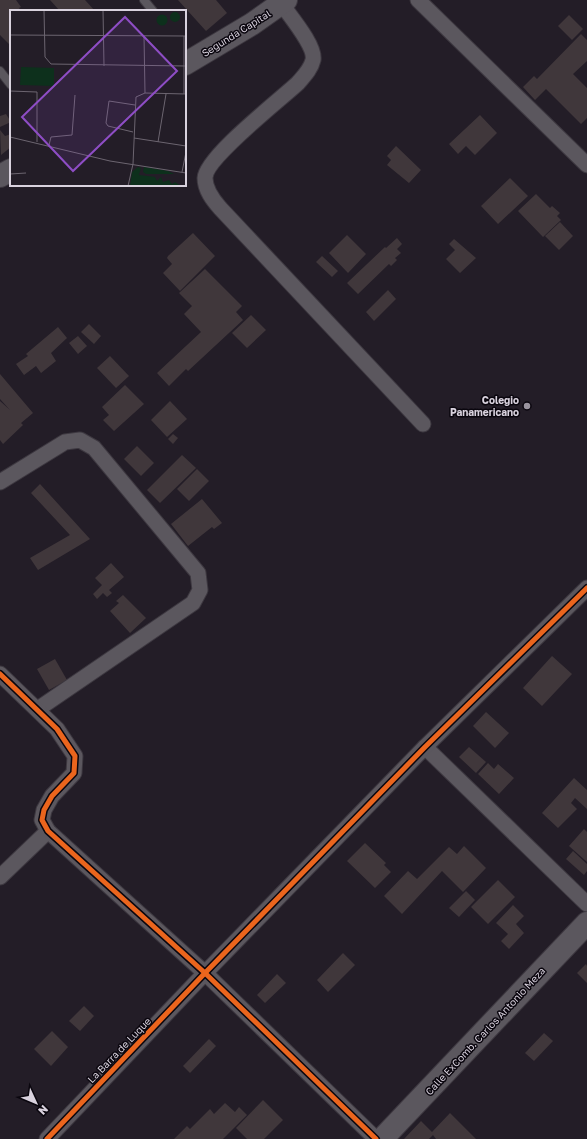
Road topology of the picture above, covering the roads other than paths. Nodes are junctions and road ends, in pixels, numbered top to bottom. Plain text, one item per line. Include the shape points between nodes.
1 (144, 0) edge
2 (418, 0) edge
3 (284, 2) edge
4 (152, 10) edge
5 (186, 63) edge
6 (0, 71) edge
7 (10, 84) edge
8 (587, 165) edge
9 (10, 171) edge
10 (0, 176) edge
11 (424, 424) dead end
12 (0, 482) edge
13 (587, 588) edge
14 (0, 674) edge
15 (38, 709) junction
16 (425, 747) junction
17 (48, 831) junction
18 (0, 877) edge
19 (587, 904) edge
20 (587, 923) edge
21 (205, 973) junction
22 (47, 1139) edge
23 (376, 1139) edge
24 (382, 1139) edge

1 - 4 lane
2 - 8 street
3 - 5 street, Segunda Capital
3 - 11 street via 311,47 314,58 308,72 298,83 222,151 209,166 205,178 208,190 220,208
6 - 7 lane
9 - 10 street
12 - 15 street via 65,442 80,440 94,448 198,573 200,590 193,603
13 - 16 street, La Barra de Luque
14 - 15 street
15 - 17 street via 57,728 75,756 74,773 52,796 44,810 42,820
16 - 19 street
16 - 21 street, La Barra de Luque
17 - 18 street
17 - 21 street
20 - 24 street, Calle ExComb. Carlos Antonio Meza
21 - 22 street, La Barra de Luque
21 - 23 street

